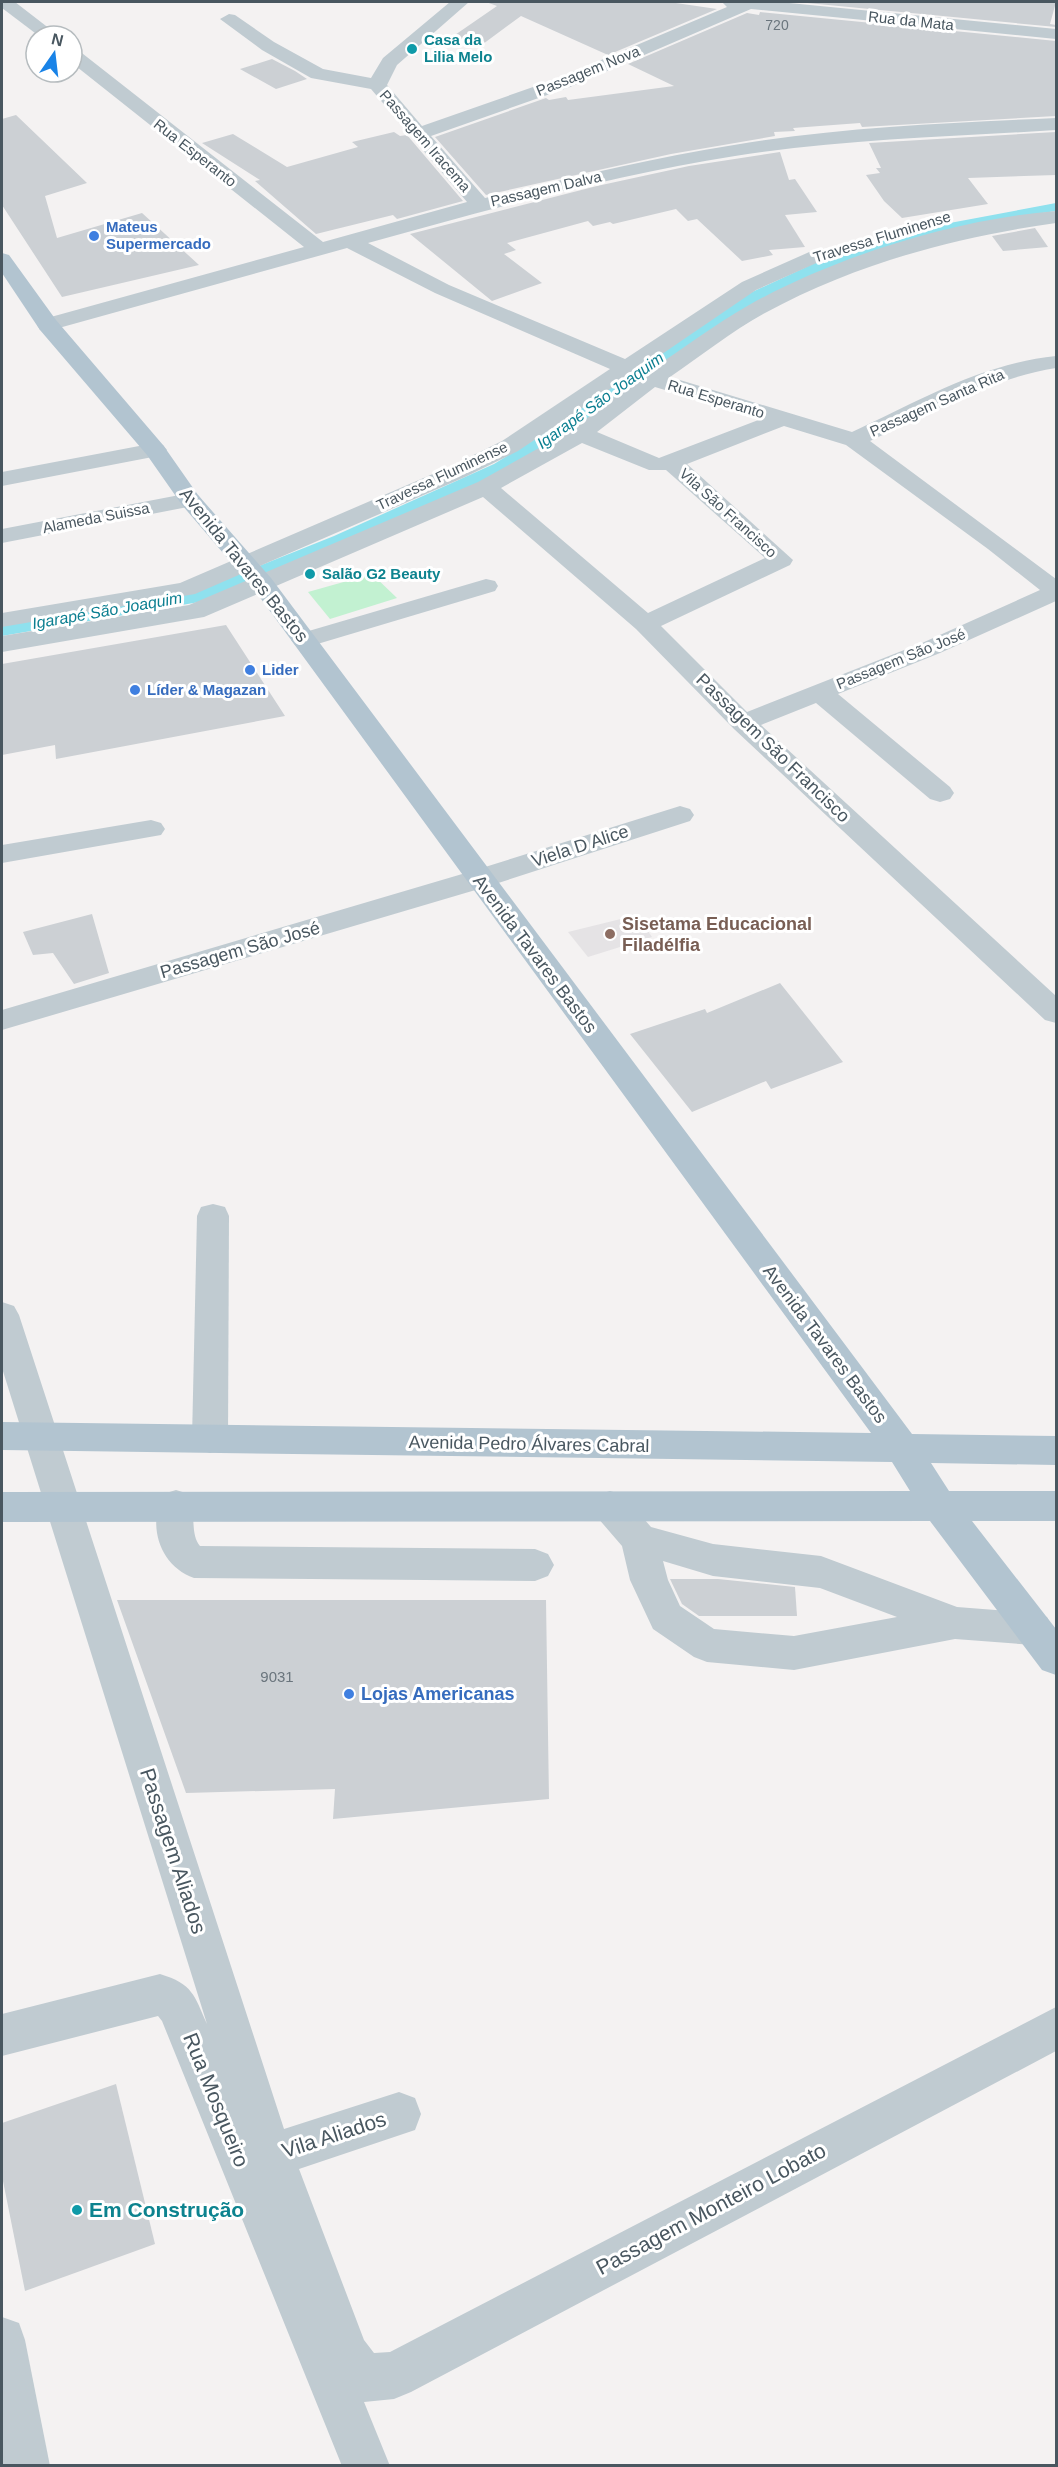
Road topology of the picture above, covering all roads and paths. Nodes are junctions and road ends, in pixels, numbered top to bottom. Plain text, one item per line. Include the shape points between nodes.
1 (5, 2) edge
2 (460, 2) edge
3 (729, 2) edge
4 (752, 3) edge
5 (229, 19) dead end
6 (31, 20) junction
7 (36, 24) edge
8 (11, 26) dead end
9 (1056, 34) edge
10 (84, 63) edge
11 (377, 85) junction
12 (1056, 124) edge
13 (420, 133) junction
14 (1056, 198) edge
15 (480, 205) junction
16 (1056, 217) edge
17 (351, 242) junction
18 (320, 250) junction
19 (2, 260) edge
20 (48, 325) junction
21 (1056, 362) edge
22 (639, 374) junction
23 (781, 419) junction
24 (581, 434) junction
25 (854, 440) junction
26 (150, 444) junction
27 (671, 462) junction
28 (2, 464) edge
29 (2, 479) edge
30 (486, 487) junction
31 (190, 500) junction
32 (2, 536) edge
33 (255, 573) junction
34 (486, 586) dead end
35 (1056, 591) edge
36 (2, 620) edge
37 (645, 624) junction
38 (304, 640) junction
39 (2, 644) edge
40 (819, 692) junction
41 (743, 723) junction
42 (940, 793) dead end
43 (680, 815) dead end
44 (151, 829) dead end
45 (2, 854) edge
46 (479, 879) junction
47 (1056, 1013) edge
48 (2, 1020) edge
49 (213, 1216) dead end
50 (2, 1315) edge
51 (21, 1436) edge
52 (210, 1439) junction
53 (903, 1449) junction
54 (1056, 1450) edge
55 (63, 1506) junction
56 (176, 1506) junction
57 (610, 1506) junction
58 (1056, 1506) edge
59 (2, 1507) edge
60 (940, 1507) junction
61 (639, 1539) junction
62 (535, 1565) dead end
63 (956, 1623) junction
64 (1034, 1629) junction
65 (1056, 1658) edge
66 (1056, 2028) edge
67 (2, 2035) edge
68 (399, 2114) dead end
69 (270, 2156) junction
70 (2, 2340) edge
71 (363, 2378) joint
72 (26, 2466) edge
73 (366, 2466) edge

1 - 6 street
2 - 11 street, Passagem Iracema via 389,62
3 - 4 street, Rua da Mata
4 - 9 street, Rua da Mata
4 - 13 street, Passagem Nova via 563,83
5 - 11 street via 318,74
6 - 7 street
6 - 8 street
10 - 18 street, Rua Esperanto
11 - 13 street, Passagem Iracema
12 - 15 street, Passagem Dalva via 887,132 748,148
13 - 15 street, Passagem Iracema
14 - 22 street, Travessa Fluminense via 921,222 816,256 749,286 682,327
15 - 17 street, Passagem Dalva
16 - 22 street via 932,241 848,268 804,285
17 - 18 street, Passagem Dalva
17 - 22 street, Rua Esperanto via 442,289
18 - 20 street, Passagem Dalva
19 - 20 main road, Avenida Tavares Bastos
20 - 26 main road, Avenida Tavares Bastos
21 - 25 street, Passagem Santa Rita via 1033,364 987,379
22 - 23 street, Rua Esperanto
22 - 24 street
22 - 33 street, Travessa Fluminense via 510,446
23 - 25 street, Rua Esperanto
23 - 27 street, Vila São Francisco
24 - 27 street, Vila São Francisco via 657,465
24 - 30 street
25 - 35 street, Rua Esperanto
26 - 28 street
26 - 29 street
26 - 31 main road, Avenida Tavares Bastos
27 - 37 street, Vila São Francisco via 781,560
30 - 33 street
30 - 37 street, Passagem São Francisco
31 - 32 street, Alameda Suissa
31 - 33 main road, Avenida Tavares Bastos
33 - 36 street, Travessa Fluminense via 186,589
33 - 38 main road, Avenida Tavares Bastos
33 - 39 street via 195,612
34 - 38 street
35 - 40 street, Passagem São José via 931,648
37 - 41 street, Passagem São Francisco
38 - 46 main road, Avenida Tavares Bastos
40 - 41 street, Passagem São José
40 - 42 street
41 - 47 street, Passagem São Francisco
43 - 46 street, Viela D Alice
44 - 45 street
46 - 48 street, Passagem São José
46 - 53 main road, Avenida Tavares Bastos
49 - 52 street
50 - 51 street, Passagem Aliados
51 - 52 main road, Avenida Pedro Álvares Cabral
51 - 55 street, Passagem Aliados
52 - 53 main road, Avenida Pedro Álvares Cabral
53 - 54 main road, Avenida Pedro Álvares Cabral
53 - 60 main road, Avenida Tavares Bastos
55 - 56 main road
55 - 59 main road
55 - 69 street, Passagem Aliados
56 - 57 main road
56 - 62 street via 178,1548 182,1556 194,1562
57 - 60 main road
57 - 61 street
58 - 60 main road
60 - 64 main road, Avenida Tavares Bastos
61 - 63 street via 713,1560 821,1572
61 - 63 street via 649,1580 666,1617 707,1645 794,1653
63 - 64 street
64 - 65 main road, Avenida Tavares Bastos
66 - 71 street, Passagem Monteiro Lobato via 394,2375
67 - 73 street, Rua Mosqueiro via 160,1995 170,1998 178,2007
68 - 69 street, Vila Aliados
69 - 71 street, Passagem Aliados via 346,2355
70 - 72 street

